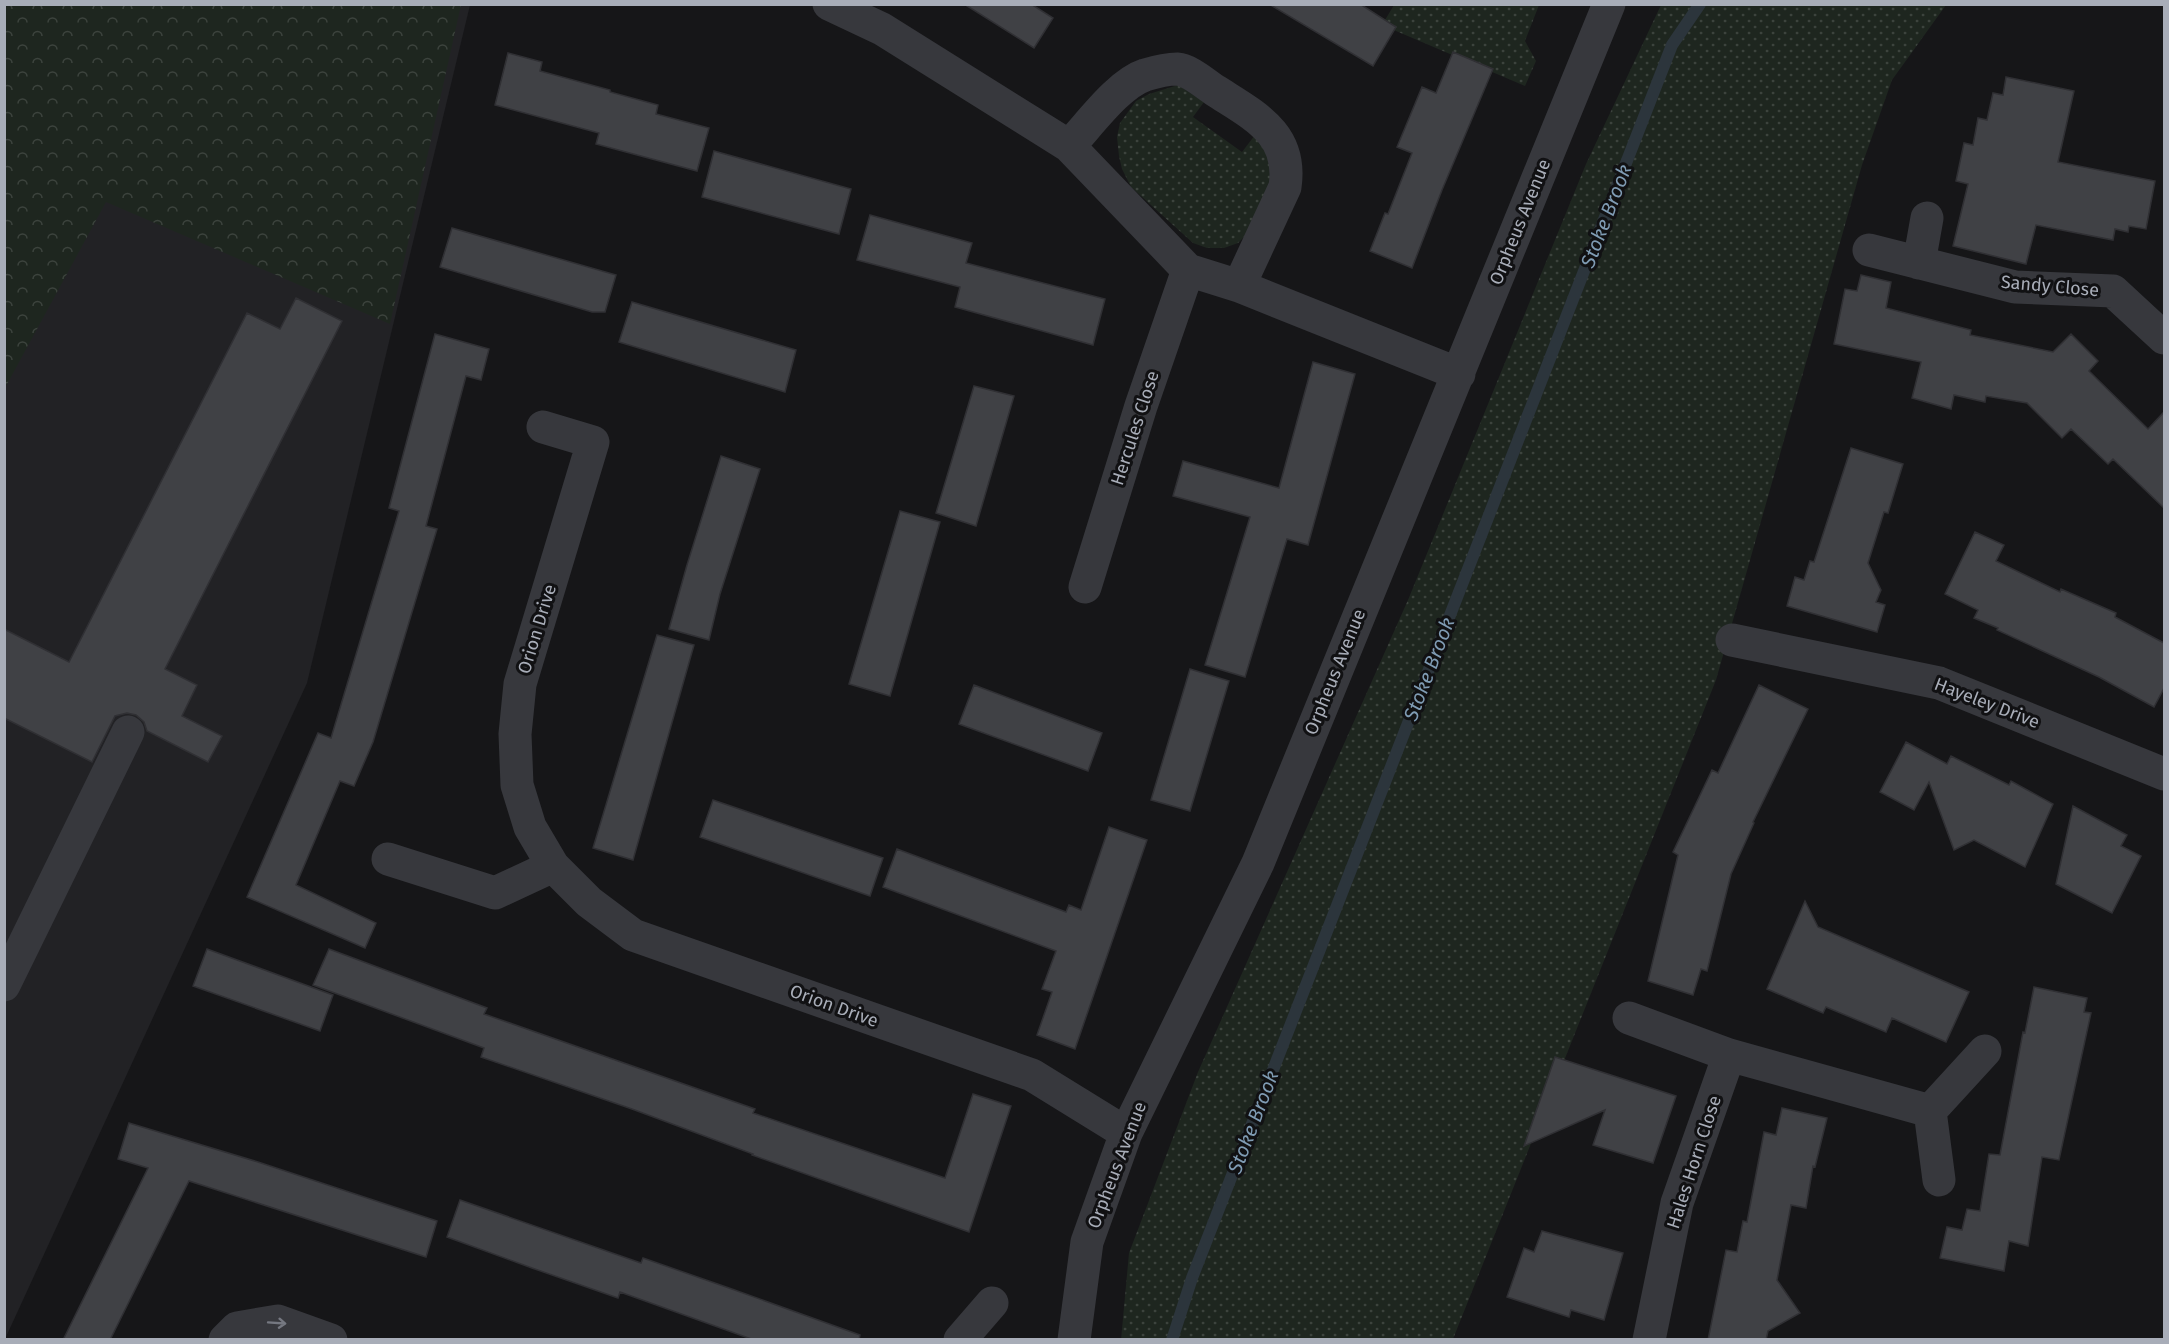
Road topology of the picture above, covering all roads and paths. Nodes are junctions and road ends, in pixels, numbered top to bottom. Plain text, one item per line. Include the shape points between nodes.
1 (830, 4) edge
2 (1609, 4) edge
3 (1069, 146) junction
4 (1927, 218) dead end
5 (1869, 250) dead end
6 (1919, 262) junction
7 (1188, 270) junction
8 (1239, 286) junction
9 (2164, 338) edge
10 (1459, 374) junction
11 (543, 427) dead end
12 (1085, 587) dead end
13 (1732, 640) dead end
14 (128, 732) dead end
15 (2164, 774) edge
16 (388, 859) dead end
17 (553, 866) junction
18 (4, 985) edge
19 (1629, 1018) dead end
20 (1986, 1051) dead end
21 (1729, 1055) junction
22 (1930, 1111) junction
23 (1126, 1133) junction
24 (1939, 1180) dead end
25 (992, 1303) dead end
26 (225, 1340) edge
27 (331, 1340) edge
28 (960, 1340) edge
29 (1074, 1340) edge
30 (1649, 1340) edge

1 - 3 street via 882,29
2 - 10 street, Orpheus Avenue
3 - 7 street
3 - 8 street via 1126,85 1161,70 1179,69 1263,121 1276,138 1288,171 1285,187
4 - 6 street
5 - 6 street, Sandy Close
6 - 9 street, Sandy Close via 2015,287 2113,291
7 - 8 street
7 - 12 street, Hercules Close
8 - 10 street
10 - 23 street, Orpheus Avenue via 1258,863
11 - 17 street, Orion Drive via 593,442 520,684 515,734 517,785 530,827
13 - 15 street, Hayeley Drive via 1939,682
14 - 18 street
16 - 17 street via 495,893
17 - 23 street, Orion Drive via 589,902 633,935 1032,1075
19 - 21 street
20 - 22 street
21 - 22 street
21 - 30 street, Hales Horn Close via 1677,1203
22 - 24 street
23 - 29 street, Orpheus Avenue via 1087,1242
25 - 28 street
26 -> 27 street via 237,1329 278,1321

